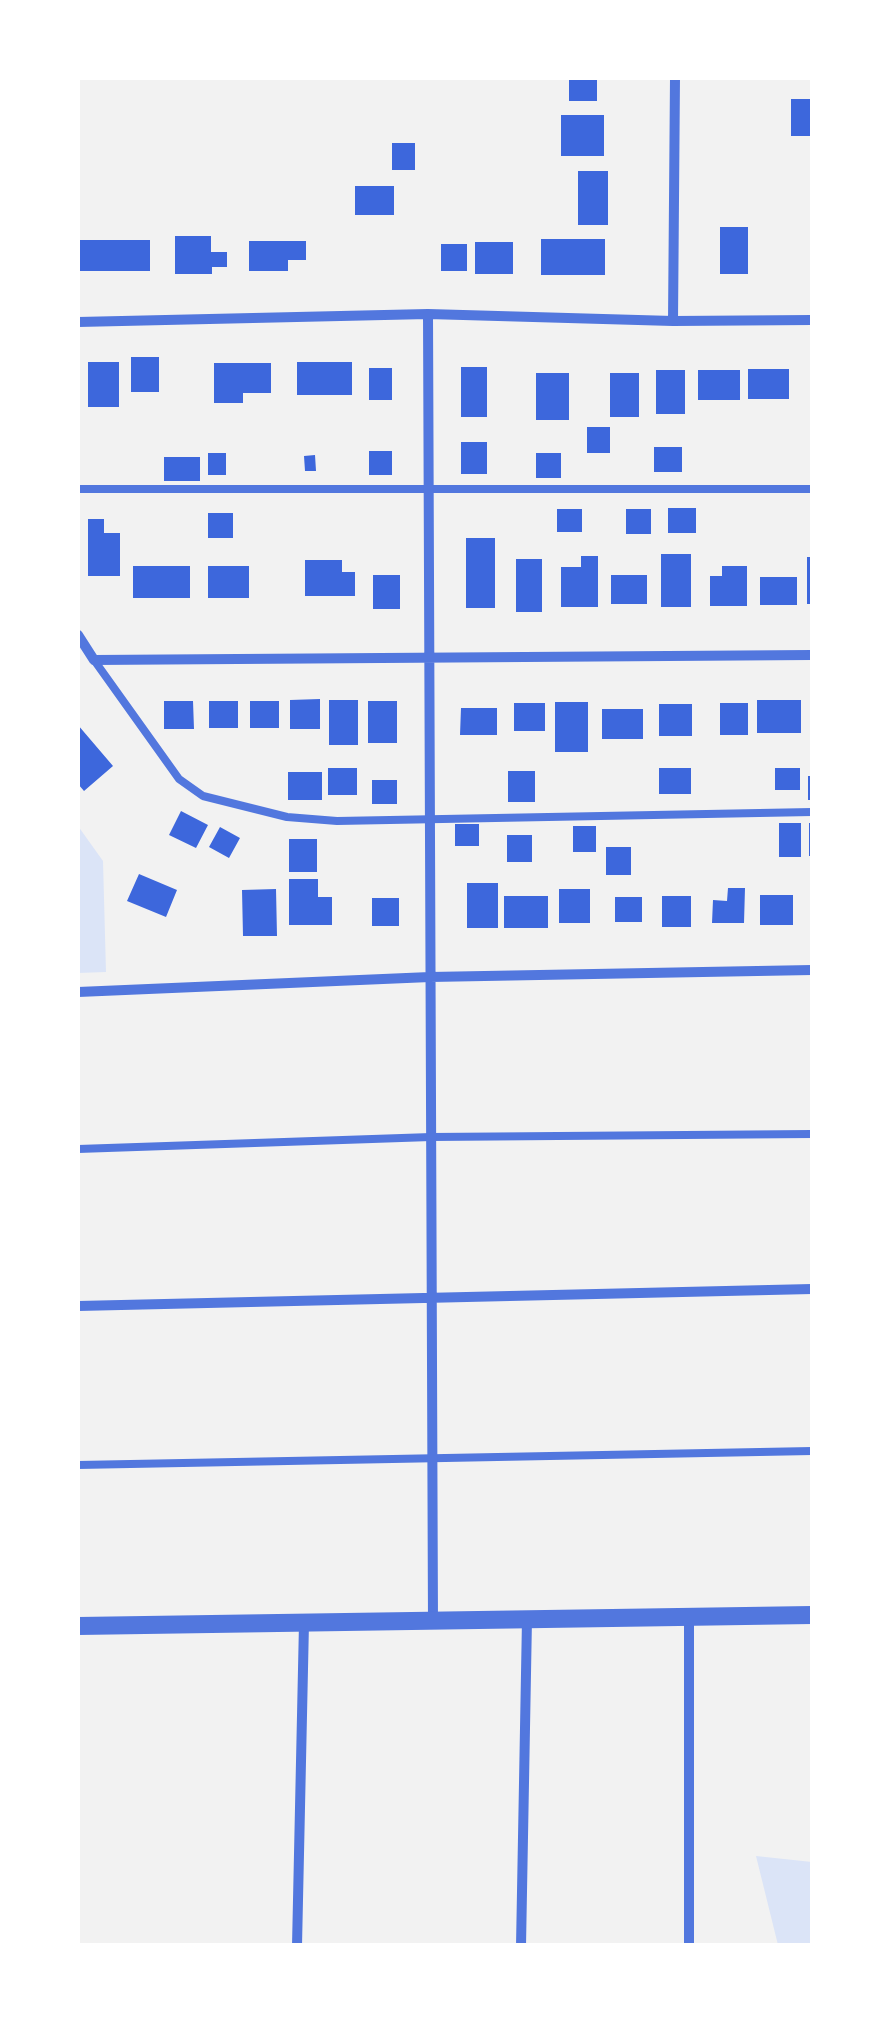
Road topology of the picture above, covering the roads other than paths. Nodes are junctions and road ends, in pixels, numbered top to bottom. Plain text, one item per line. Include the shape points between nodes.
1 (675, 78) edge
2 (428, 314) junction
3 (812, 320) edge
4 (674, 321) junction
5 (78, 322) edge
6 (78, 489) edge
7 (812, 489) edge
8 (428, 490) junction
9 (78, 636) edge
10 (812, 656) edge
11 (429, 658) junction
12 (94, 660) junction
13 (812, 812) edge
14 (430, 819) junction
15 (812, 970) edge
16 (430, 977) junction
17 (78, 992) edge
18 (812, 1134) edge
19 (430, 1137) junction
20 (78, 1149) edge
21 (812, 1290) edge
22 (431, 1298) junction
23 (78, 1306) edge
24 (812, 1451) edge
25 (432, 1457) junction
26 (78, 1466) edge
27 (812, 1615) edge
28 (689, 1617) junction
29 (527, 1619) junction
30 (432, 1621) junction
31 (304, 1622) junction
32 (78, 1626) edge
33 (297, 1946) edge
34 (521, 1946) edge
35 (689, 1946) edge

1 - 4 street
2 - 4 street
2 - 5 street
2 - 8 street
3 - 4 street
6 - 8 lane
7 - 8 lane
8 - 11 street
9 - 12 street
10 - 11 street
11 - 12 street
11 - 14 street
12 - 14 lane via 178,779 203,796 287,817
13 - 14 lane
14 - 16 street
15 - 16 street
16 - 17 street
16 - 19 street
18 - 19 lane
19 - 20 lane
19 - 22 street
21 - 22 street
22 - 23 street
22 - 25 street
24 - 25 lane
25 - 26 lane
25 - 30 street
27 - 28 street
28 - 29 street
28 - 35 street
29 - 30 street
29 - 34 street
30 - 31 street
31 - 32 street
31 - 33 street

